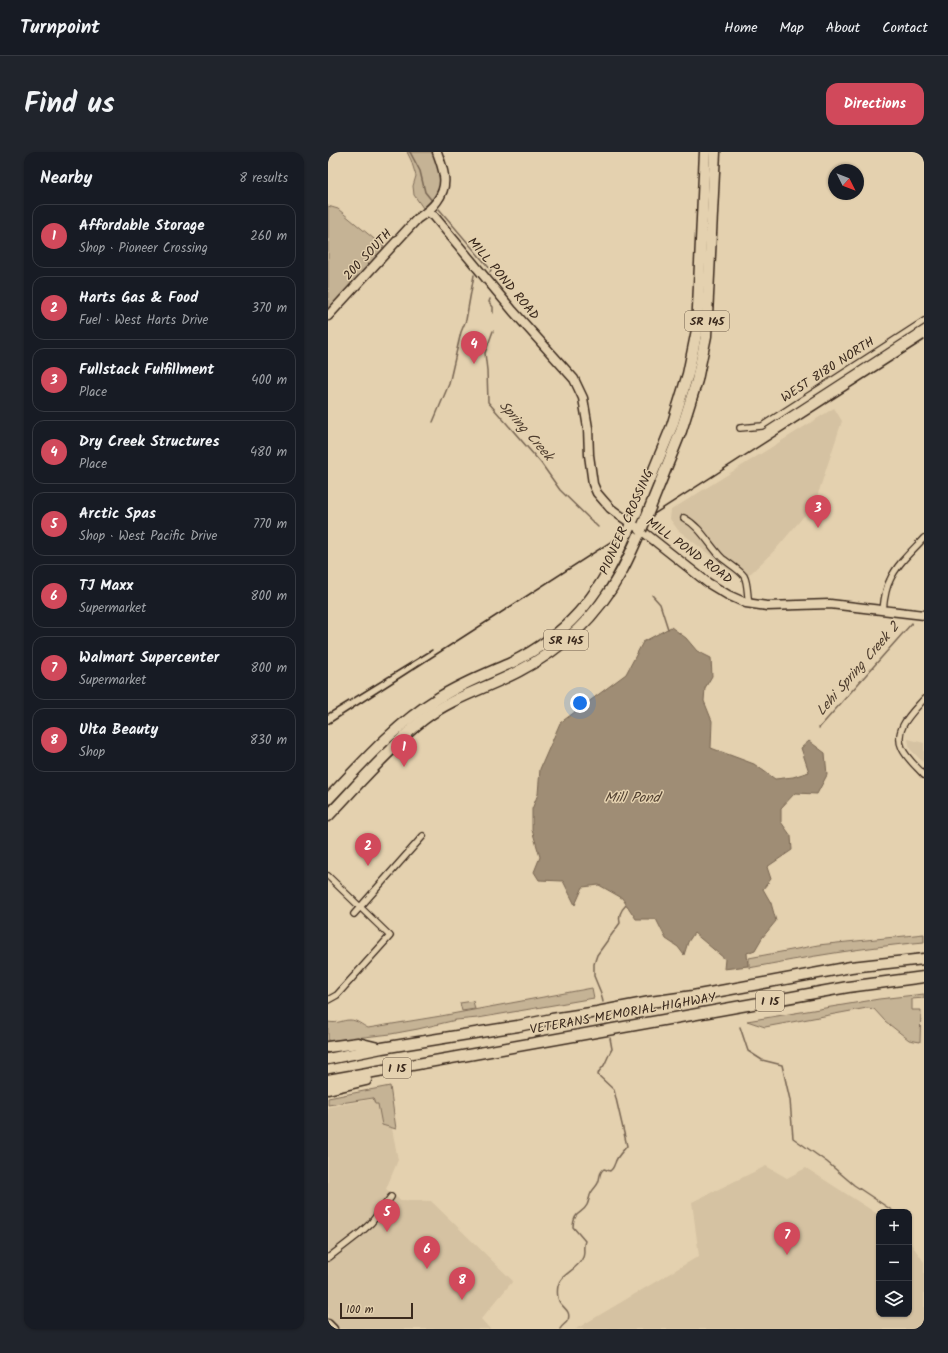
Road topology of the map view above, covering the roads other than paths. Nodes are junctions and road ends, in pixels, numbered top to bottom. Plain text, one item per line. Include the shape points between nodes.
1 (437, 152) edge
2 (705, 152) edge
3 (715, 152) edge
4 (428, 212) junction
5 (328, 316) edge
6 (924, 321) edge
7 (740, 428) dead end
8 (684, 518) dead end
9 (632, 524) junction
10 (641, 530) junction
11 (924, 538) edge
12 (748, 603) junction
13 (882, 610) junction
14 (924, 615) edge
15 (924, 699) edge
16 (924, 775) edge
17 (328, 799) edge
18 (328, 816) edge
19 (423, 836) dead end
20 (330, 878) edge
21 (360, 907) junction
22 (354, 914) dead end
23 (924, 959) edge
24 (924, 977) edge
25 (328, 1000) edge
26 (328, 1047) edge
27 (382, 1048) junction
28 (465, 1055) junction
29 (328, 1059) edge
30 (328, 1080) edge
31 (328, 1089) edge
32 (391, 1197) dead end
33 (328, 1258) edge
34 (328, 1324) edge
35 (334, 1329) edge

1 - 4 street, 200 SOUTH via 445,183 438,200
2 - 9 highway, PIONEER CROSSING / SR 145, bridge via 697,330 688,374 672,426
3 - 10 highway, PIONEER CROSSING / SR 145, bridge via 706,336 698,380 681,431
4 - 5 street, 200 SOUTH via 417,219
4 - 9 street, MILL POND ROAD, bridge via 574,379 583,398 593,484 610,508
6 - 7 street, WEST 8180 NORTH via 762,426
8 - 12 street via 703,534 720,556 742,574 745,578
9 - 10 street, MILL POND ROAD, bridge
9 - 17 highway, PIONEER CROSSING / SR 145, bridge via 598,589 570,623 535,650 438,698 417,712 371,753
10 - 12 street, MILL POND ROAD via 708,583
10 - 18 highway, PIONEER CROSSING / SR 145 via 620,574 594,612 577,631 540,660 465,695 424,719
11 - 13 street via 895,570 885,592
12 - 13 street, MILL POND ROAD via 767,606 830,604
13 - 14 street, MILL POND ROAD
15 - 16 street via 906,719 900,738 901,748
19 - 21 street
20 - 21 street
21 - 22 street
21 - 25 street via 390,936 337,995
23 - 27 highway, VETERANS MEMORIAL HIGHWAY / I 15 via 852,967
24 - 28 highway, VETERANS MEMORIAL HIGHWAY / I 15 via 848,986
26 - 27 highway via 358,1043
27 - 29 highway, VETERANS MEMORIAL HIGHWAY / I 15
28 - 30 highway, VETERANS MEMORIAL HIGHWAY / I 15
28 - 31 highway
32 - 33 street via 371,1223
34 - 35 street

